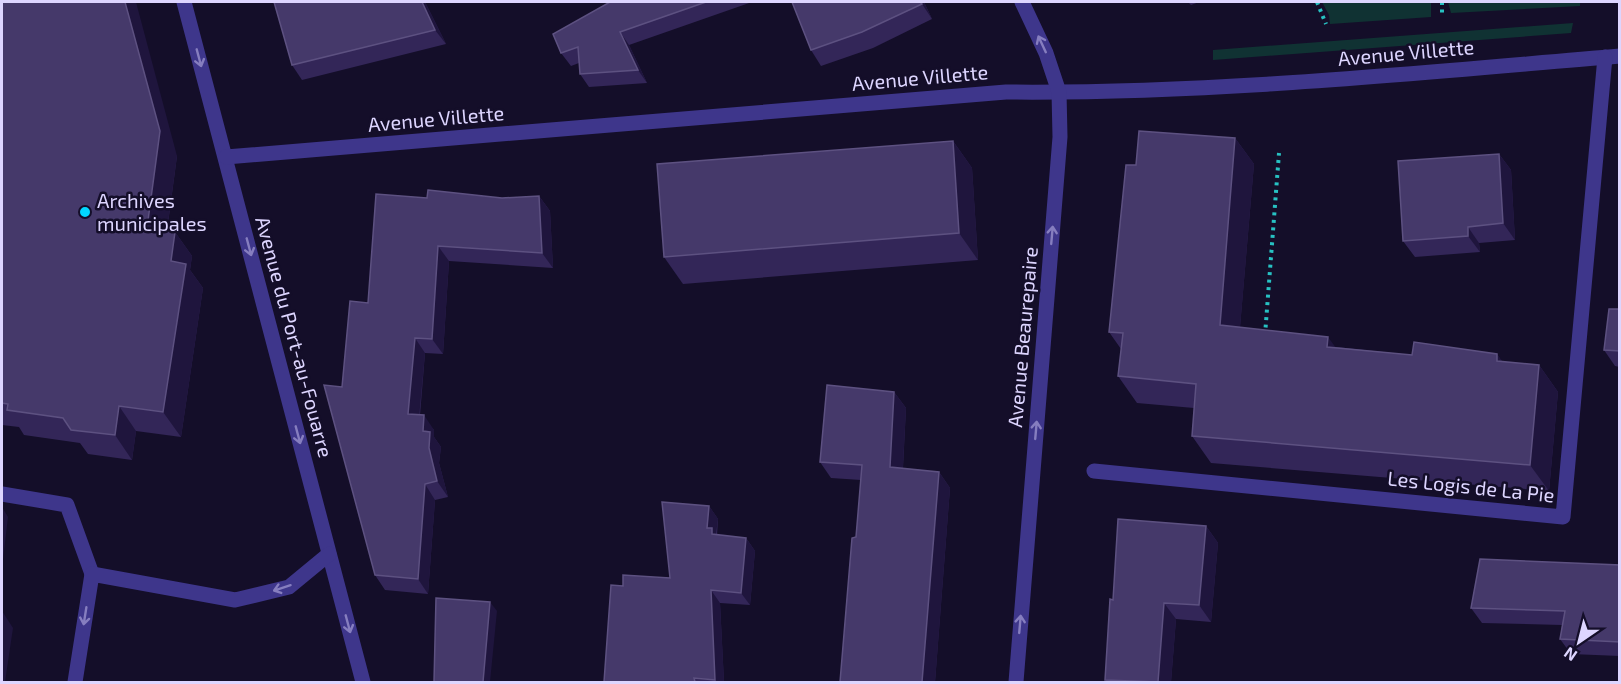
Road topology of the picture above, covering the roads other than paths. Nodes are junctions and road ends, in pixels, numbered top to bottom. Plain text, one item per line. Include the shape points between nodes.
1 (184, 2) edge
2 (1022, 2) edge
3 (1612, 57) edge
4 (1059, 92) junction
5 (226, 157) junction
6 (1094, 471) dead end
7 (2, 494) edge
8 (329, 554) junction
9 (92, 574) junction
10 (75, 682) edge
11 (363, 682) edge
12 (1016, 682) edge

1 -> 5 street, Avenue du Port-au-Fouarre
4 -> 2 street, Avenue Beaurepaire
3 - 4 street, Avenue Villette via 1285,84
3 - 6 street, Les Logis de La Pie via 1563,517
4 - 5 street, Avenue Villette via 1005,92
12 -> 4 street, Avenue Beaurepaire via 1060,137
5 -> 8 street, Avenue du Port-au-Fouarre
7 - 9 street via 67,506
8 -> 9 street via 289,587 235,600
8 -> 11 street, Avenue du Port-au-Fouarre
9 -> 10 street

